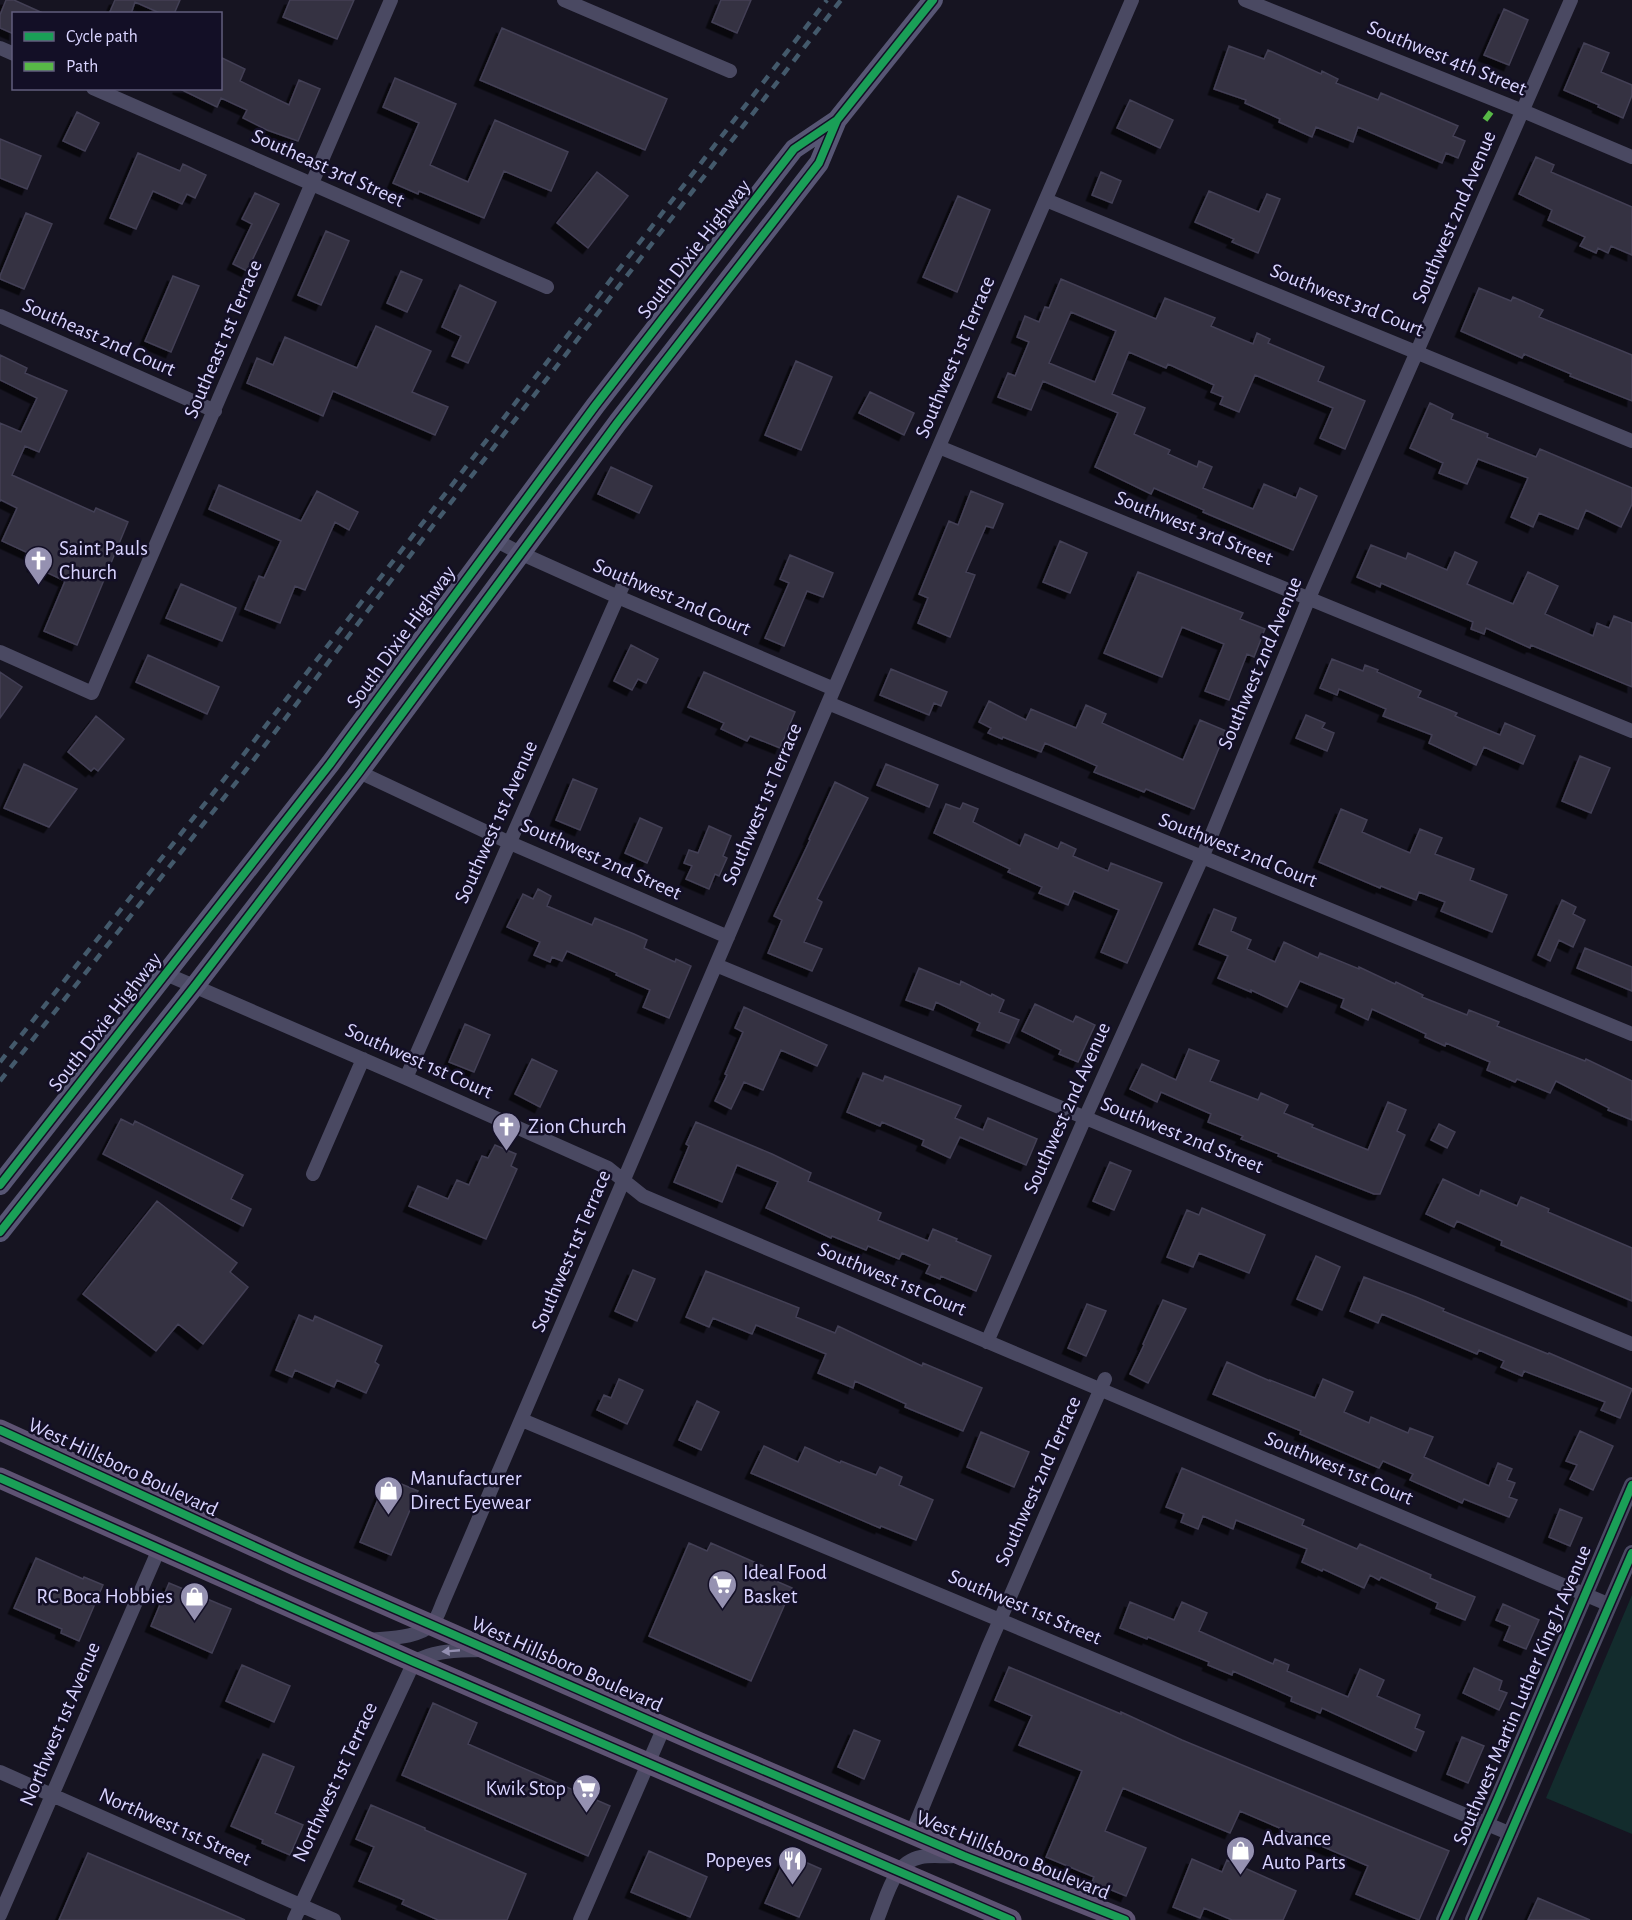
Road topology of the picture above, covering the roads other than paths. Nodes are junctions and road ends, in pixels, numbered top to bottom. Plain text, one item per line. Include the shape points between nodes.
1 (391, 0) edge
2 (564, 0) edge
3 (933, 0) edge
4 (1132, 0) edge
5 (1245, 0) edge
6 (1571, 0) edge
7 (730, 71) dead end
8 (98, 90) edge
9 (1523, 111) junction
10 (837, 120) junction
11 (1632, 157) edge
12 (312, 183) junction
13 (1046, 200) junction
14 (547, 287) dead end
15 (0, 316) edge
16 (1418, 352) junction
17 (215, 411) junction
18 (1632, 441) edge
19 (939, 447) junction
20 (495, 540) junction
21 (520, 553) junction
22 (624, 583) dead end
23 (618, 597) junction
24 (1310, 598) junction
25 (0, 652) edge
26 (834, 689) junction
27 (828, 703) junction
28 (1632, 731) edge
29 (359, 772) junction
30 (510, 843) junction
31 (1202, 858) junction
32 (728, 938) junction
33 (716, 965) junction
34 (166, 974) junction
35 (194, 987) junction
36 (1632, 1034) edge
37 (363, 1059) junction
38 (406, 1078) junction
39 (1085, 1118) junction
40 (313, 1174) dead end
41 (624, 1181) junction
42 (0, 1185) edge
43 (0, 1232) edge
44 (987, 1342) junction
45 (1632, 1344) edge
46 (1103, 1384) junction
47 (522, 1420) junction
48 (0, 1430) edge
49 (0, 1478) edge
50 (1632, 1485) edge
51 (159, 1549) junction
52 (1632, 1553) edge
53 (1585, 1595) junction
54 (1610, 1605) junction
55 (1000, 1620) junction
56 (432, 1624) junction
57 (366, 1640) junction
58 (489, 1649) junction
59 (414, 1662) junction
60 (664, 1727) junction
61 (648, 1763) junction
62 (0, 1772) edge
63 (52, 1795) junction
64 (1486, 1824) junction
65 (912, 1833) junction
66 (1511, 1834) junction
67 (964, 1856) junction
68 (897, 1871) junction
69 (300, 1906) junction
70 (0, 1915) edge
71 (294, 1920) edge
72 (334, 1920) edge
73 (580, 1920) edge
74 (877, 1920) edge
75 (1011, 1920) edge
76 (1125, 1920) edge
77 (1444, 1920) edge
78 (1473, 1920) edge

1 - 12 street, Southeast 1st Terrace
2 - 7 street
3 - 10 main road, South Dixie Highway
4 - 13 street, Southwest 1st Terrace
5 - 9 street, Southwest 4th Street
6 - 9 street, Southwest 2nd Avenue
8 - 12 street, Southeast 3rd Street
9 - 11 street, Southwest 4th Street
9 - 16 street, Southwest 2nd Avenue
10 - 20 main road, South Dixie Highway via 794,148
10 - 21 main road, South Dixie Highway via 819,163
12 - 14 street, Southeast 3rd Street
12 - 17 street, Southeast 1st Terrace
13 - 16 street, Southwest 3rd Court
13 - 19 street, Southwest 1st Terrace
15 - 17 street, Southeast 2nd Court
16 - 18 street, Southwest 3rd Court
16 - 24 street, Southwest 2nd Avenue
17 - 25 street, Southeast 1st Terrace via 92,693
19 - 24 street, Southwest 3rd Street
19 - 26 street, Southwest 1st Terrace
20 - 21 street, Southwest 2nd Court
20 - 34 main road, South Dixie Highway via 330,764
21 - 23 street, Southwest 2nd Court
21 - 29 main road, South Dixie Highway
22 - 23 street, Southwest 1st Avenue
23 - 26 street, Southwest 2nd Court
23 - 30 street, Southwest 1st Avenue
24 - 28 street, Southwest 3rd Street
24 - 31 street, Southwest 2nd Avenue
26 - 27 street, Southwest 1st Terrace
27 - 31 street, Southwest 2nd Court
27 - 32 street, Southwest 1st Terrace
29 - 30 street, Southwest 2nd Street
29 - 35 main road, South Dixie Highway
30 - 32 street, Southwest 2nd Street
30 - 38 street, Southwest 1st Avenue
31 - 36 street, Southwest 2nd Court
31 - 39 street, Southwest 2nd Avenue
32 - 33 street, Southwest 1st Terrace
33 - 39 street, Southwest 2nd Street
33 - 41 street, Southwest 1st Terrace
34 - 35 street, Southwest 1st Court
34 - 42 main road, South Dixie Highway
35 - 37 street, Southwest 1st Court
35 - 43 main road, South Dixie Highway
37 - 38 street, Southwest 1st Court
37 - 40 street
38 - 41 street, Southwest 1st Court via 608,1168
39 - 44 street, Southwest 2nd Avenue
39 - 45 street, Southwest 2nd Street
41 - 44 street, Southwest 1st Court via 643,1196
41 - 47 street, Southwest 1st Terrace
44 - 46 street, Southwest 1st Court
46 - 53 street, Southwest 1st Court
46 - 55 street, Southwest 2nd Terrace
47 - 55 street, Southwest 1st Street
47 - 56 street, Southwest 1st Terrace
48 - 56 main road, West Hillsboro Boulevard
49 - 51 main road
50 - 53 street, Southwest Martin Luther King Jr Avenue
51 - 57 main road
51 - 63 street, Northwest 1st Avenue
52 - 54 street, Southwest Martin Luther King Jr Avenue
53 - 54 street, Southwest 1st Court
53 - 64 street, Southwest Martin Luther King Jr Avenue
54 - 66 street, Southwest Martin Luther King Jr Avenue
55 - 64 street, Southwest 1st Street
55 - 65 street, Southwest 2nd Terrace
56 - 57 street via 402,1636
56 - 58 main road, West Hillsboro Boulevard
57 - 59 main road
58 -> 59 street via 445,1651
58 - 60 main road, West Hillsboro Boulevard
59 - 61 main road
59 - 69 street, Northwest 1st Terrace
60 - 61 street
60 - 65 main road, West Hillsboro Boulevard
61 - 68 main road
61 - 73 street
62 - 63 street, Northwest 1st Street
63 - 69 street, Northwest 1st Street
63 - 70 street, Northwest 1st Avenue
64 - 66 street, Southwest 1st Street
64 - 77 street, Southwest Martin Luther King Jr Avenue
65 - 67 main road, West Hillsboro Boulevard
66 - 78 street, Southwest Martin Luther King Jr Avenue
67 - 68 street via 921,1857 906,1862
67 - 76 main road, West Hillsboro Boulevard
68 - 74 street
68 - 75 main road
69 - 71 street, Northwest 1st Terrace
69 - 72 street, Northwest 1st Street

